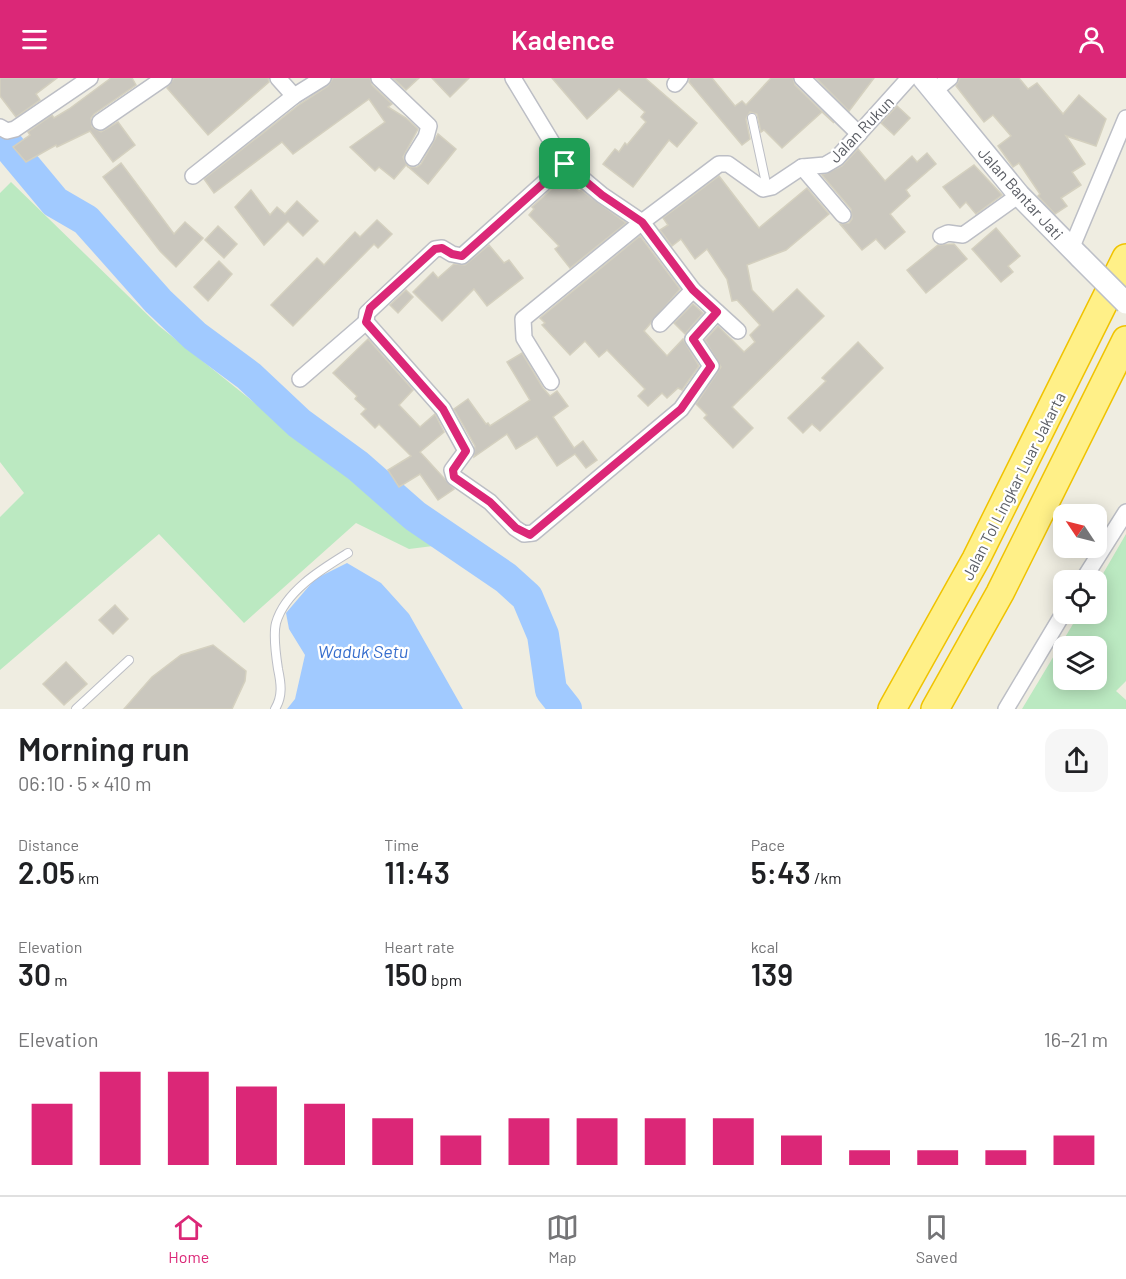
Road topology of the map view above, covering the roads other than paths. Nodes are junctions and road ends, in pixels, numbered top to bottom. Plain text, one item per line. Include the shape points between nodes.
1 (90, 78) edge
2 (164, 78) edge
3 (278, 78) edge
4 (323, 78) edge
5 (379, 78) edge
6 (513, 78) edge
7 (802, 78) edge
8 (909, 78) edge
9 (936, 82) edge
10 (294, 96) junction
11 (752, 118) dead end
12 (1126, 118) edge
13 (100, 122) dead end
14 (0, 128) edge
15 (859, 134) junction
16 (413, 158) dead end
17 (565, 164) junction
18 (802, 167) junction
19 (193, 176) dead end
20 (767, 188) junction
21 (1018, 195) junction
22 (843, 215) dead end
23 (642, 222) junction
24 (941, 236) dead end
25 (1076, 253) junction
26 (1126, 258) edge
27 (693, 290) junction
28 (1126, 303) edge
29 (717, 312) junction
30 (366, 322) junction
31 (660, 324) dead end
32 (738, 330) dead end
33 (1126, 340) edge
34 (300, 379) dead end
35 (551, 382) dead end
36 (1126, 512) edge
37 (348, 553) dead end
38 (1089, 570) edge
39 (1057, 624) edge
40 (129, 660) dead end
41 (76, 709) edge
42 (275, 709) edge
43 (892, 709) edge
44 (935, 709) edge
45 (1006, 709) edge

1 - 14 street via 15,129
2 - 13 street
3 - 10 street
4 - 10 street
5 - 16 street via 428,124 426,137
6 - 17 street
7 - 15 street
8 - 15 street, Jalan Rukun
9 - 21 street, Jalan Bantar Jati
10 - 19 street
11 - 20 lane
12 - 25 street
15 - 18 street, Jalan Rukun via 831,163
17 - 23 street
17 - 30 street via 462,256 435,249 370,308
18 - 20 street, Jalan Rukun
18 - 22 street
20 - 23 street via 759,187 722,163
21 - 24 street via 963,235
21 - 25 street, Jalan Bantar Jati
23 - 27 street
23 - 35 street via 523,319 524,338
25 - 28 street, Jalan Bantar Jati, bridge
26 - 43 highway, Jalan Tol Lingkar Luar Jakarta via 976,559
27 - 29 street
27 - 31 street
29 - 30 street via 693,339 711,366 685,404 530,535 454,477 453,470 466,451 443,409
29 - 32 street
30 - 34 street
33 - 44 highway via 1000,593
36 - 38 street
37 - 42 lane via 315,574 284,606 275,624 282,686
39 - 45 street
40 - 41 lane

